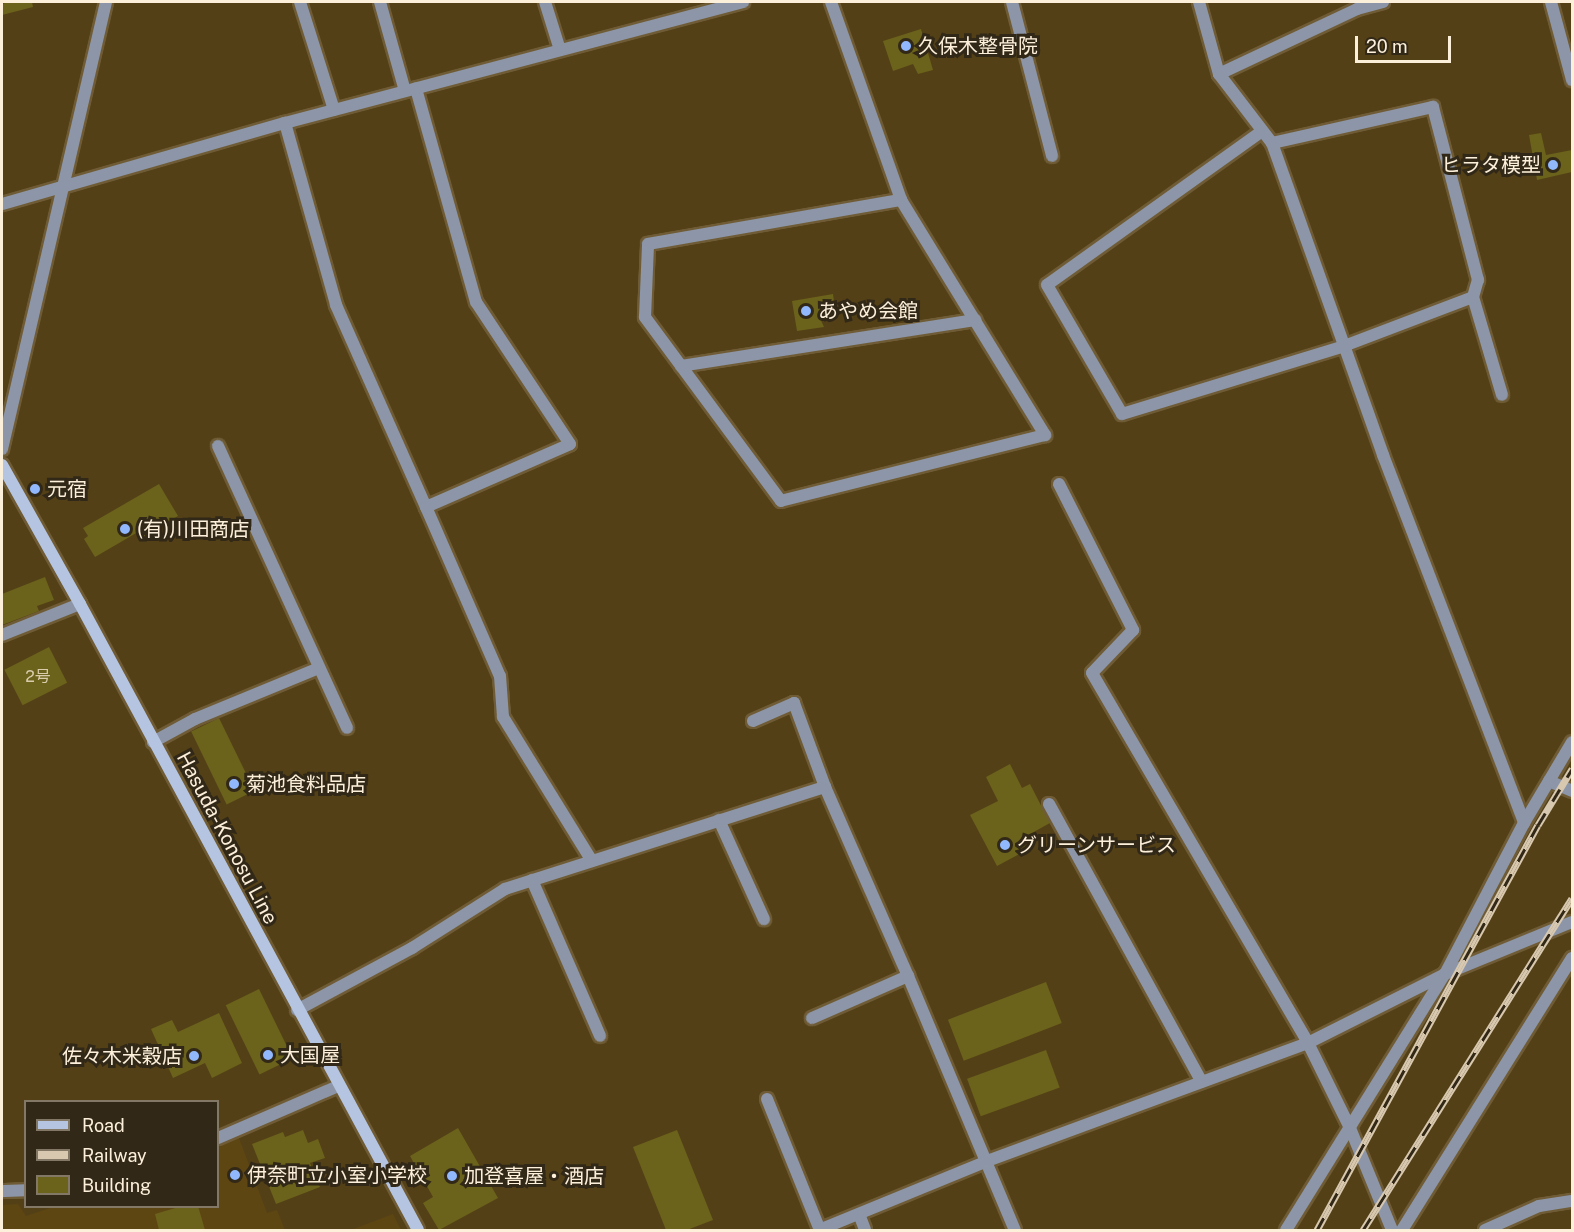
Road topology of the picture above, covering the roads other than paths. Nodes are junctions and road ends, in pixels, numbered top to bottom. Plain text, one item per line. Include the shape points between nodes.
1 (106, 2) edge
2 (300, 2) edge
3 (380, 2) edge
4 (546, 2) edge
5 (737, 2) edge
6 (831, 2) edge
7 (1012, 2) edge
8 (1199, 2) edge
9 (1383, 2) edge
10 (1551, 2) edge
11 (560, 50) junction
12 (1219, 74) junction
13 (1572, 80) edge
14 (411, 90) junction
15 (334, 110) junction
16 (285, 123) junction
17 (1262, 131) junction
18 (1272, 142) junction
19 (1052, 156) dead end
20 (63, 188) junction
21 (901, 200) junction
22 (2, 204) edge
23 (1473, 297) junction
24 (975, 320) junction
25 (1344, 346) junction
26 (681, 366) junction
27 (1502, 395) dead end
28 (218, 446) dead end
29 (2, 449) edge
30 (2, 465) edge
31 (1059, 484) dead end
32 (426, 507) junction
33 (80, 604) junction
34 (2, 635) edge
35 (319, 668) junction
36 (753, 721) dead end
37 (347, 728) dead end
38 (153, 742) junction
39 (1572, 742) edge
40 (1549, 781) junction
41 (825, 787) junction
42 (1572, 791) edge
43 (1049, 804) dead end
44 (719, 820) junction
45 (1524, 823) junction
46 (592, 861) junction
47 (532, 880) junction
48 (764, 920) dead end
49 (1572, 922) edge
50 (1572, 958) edge
51 (1445, 974) junction
52 (908, 976) junction
53 (297, 1011) junction
54 (812, 1018) dead end
55 (600, 1035) dead end
56 (1308, 1043) junction
57 (1202, 1082) junction
58 (338, 1086) junction
59 (767, 1099) dead end
60 (1350, 1128) junction
61 (219, 1138) edge
62 (987, 1161) junction
63 (24, 1190) edge
64 (2, 1191) edge
65 (1572, 1201) edge
66 (859, 1214) junction
67 (418, 1230) edge
68 (819, 1230) edge
69 (865, 1230) edge
70 (1015, 1230) edge
71 (1286, 1230) edge
72 (1392, 1230) edge
73 (1402, 1230) edge
74 (1485, 1230) edge

1 - 20 street
2 - 15 street
3 - 14 street
4 - 11 street
5 - 11 street
6 - 21 street
7 - 19 street
8 - 12 street
9 - 12 street via 1357,9
10 - 13 street
11 - 14 street
12 - 17 street
14 - 15 street
14 - 32 street via 476,302 570,444
15 - 16 street
16 - 20 street
16 - 32 street via 336,305
17 - 18 street
17 - 25 street via 1047,285 1122,414
18 - 23 street via 1433,107 1478,280
18 - 25 street
20 - 22 street
20 - 29 street
21 - 24 street
21 - 26 street via 648,244 645,317
23 - 25 street
23 - 27 street
24 - 26 street
24 - 26 street via 1045,435 781,501
25 - 45 street
28 - 35 street
30 - 33 main road, Hasuda-Konosu Line
31 - 56 street via 1133,630 1092,674
32 - 46 street via 500,676 503,717
33 - 34 street
33 - 38 main road, Hasuda-Konosu Line
35 - 37 street
35 - 38 street via 195,719
36 - 41 street via 794,703
38 - 53 main road, Hasuda-Konosu Line
39 - 40 street
40 - 42 street
40 - 45 street
41 - 44 street
41 - 52 street
43 - 57 street
44 - 46 street
44 - 48 street
45 - 51 street
46 - 47 street
47 - 53 street via 505,889 412,948
47 - 55 street
49 - 51 street
50 - 73 street
51 - 56 street
51 - 60 street
52 - 54 street
52 - 62 street
53 - 58 main road, Hasuda-Konosu Line
56 - 57 street
56 - 60 street
57 - 62 street
58 - 61 street
58 - 67 main road, Hasuda-Konosu Line
59 - 68 street
60 - 71 street
60 - 72 street
62 - 66 street
62 - 70 street
63 - 64 street
65 - 74 street via 1539,1206
66 - 68 street
66 - 69 street

